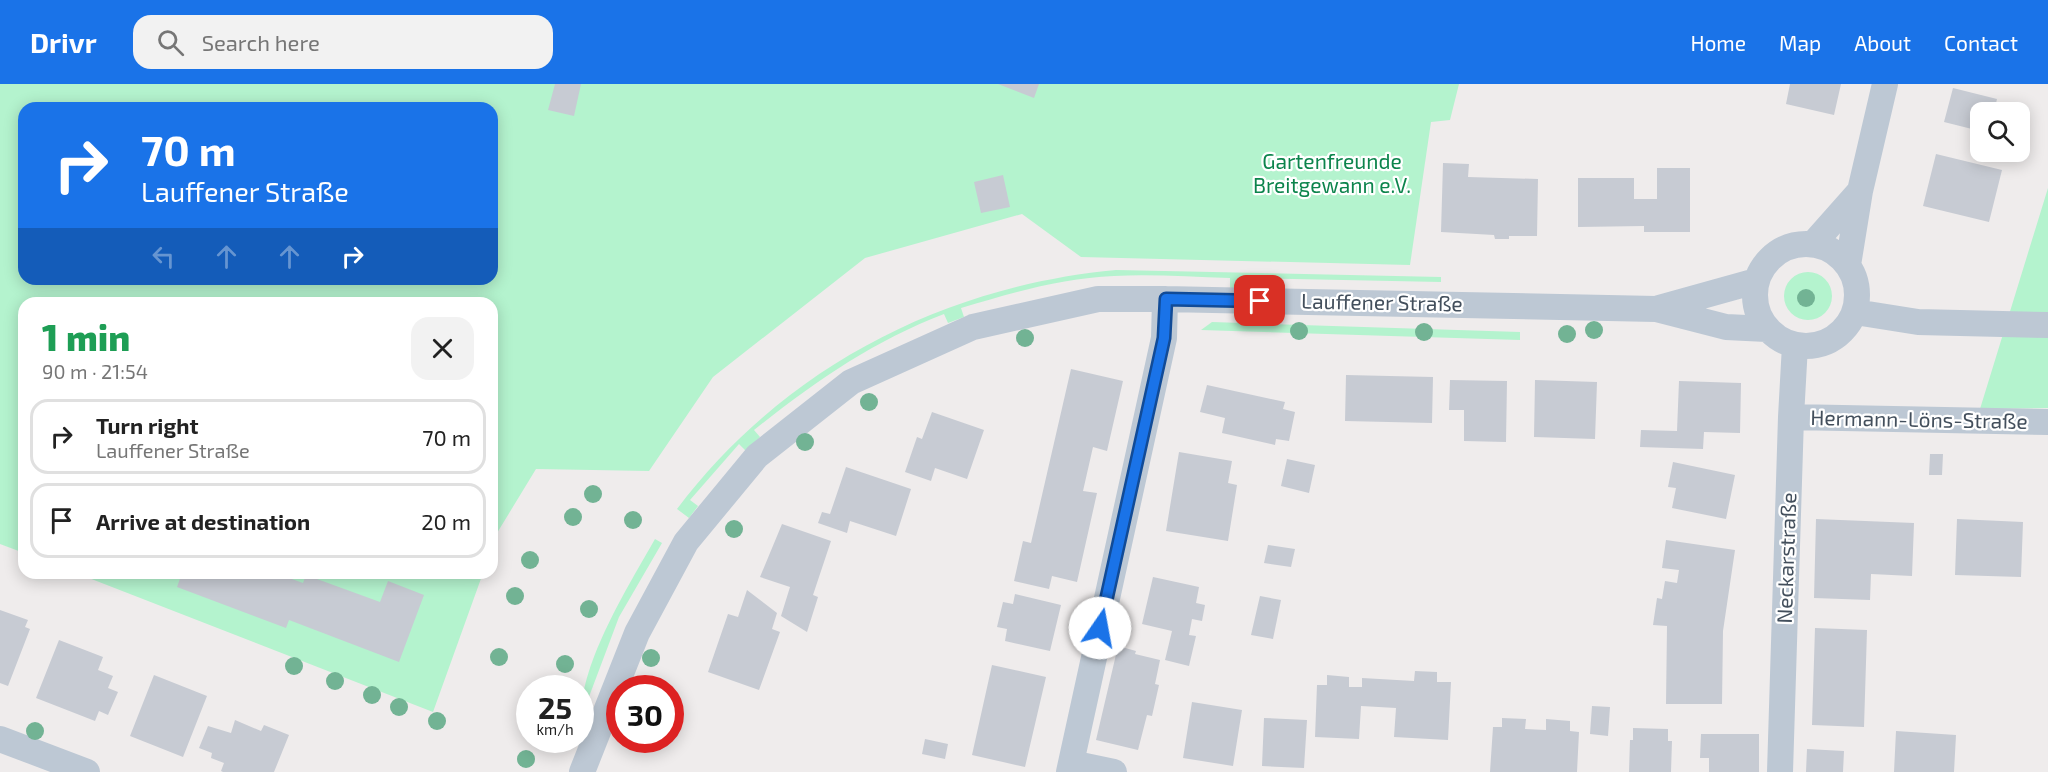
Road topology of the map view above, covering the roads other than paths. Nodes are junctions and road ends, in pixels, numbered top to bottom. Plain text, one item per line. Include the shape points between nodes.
1 (1885, 84) edge
2 (1860, 191) junction
3 (1813, 244) junction
4 (1848, 265) junction
5 (1756, 281) junction
6 (1166, 299) junction
7 (1656, 309) junction
8 (1855, 312) junction
9 (2048, 325) edge
10 (1767, 329) junction
11 (1795, 345) junction
12 (1791, 417) junction
13 (2048, 422) edge
14 (0, 739) edge
15 (1070, 767) edge
16 (87, 772) edge
17 (582, 772) edge
18 (1114, 772) edge
19 (1780, 772) edge

1 - 2 street
2 - 3 street
2 - 4 street
3 - 4 street via 1827,247
3 - 5 street via 1788,246 1768,260
4 - 8 street via 1857,288
5 - 7 street, Lauffener Straße
5 - 10 street via 1758,314
6 - 7 street, Lauffener Straße
6 - 15 street via 1164,338
6 - 17 street, Lauffener Straße via 1098,299 973,327 851,382 757,456 686,542 637,633
7 - 10 street, Lauffener Straße via 1726,327
8 - 9 street via 1918,322
8 - 11 street via 1845,328 1831,339 1814,346
10 - 11 street
11 - 12 street, Neckarstraße
12 - 13 street, Hermann-Löns-Straße
12 - 19 street, Neckarstraße
14 - 16 street
15 - 18 street

